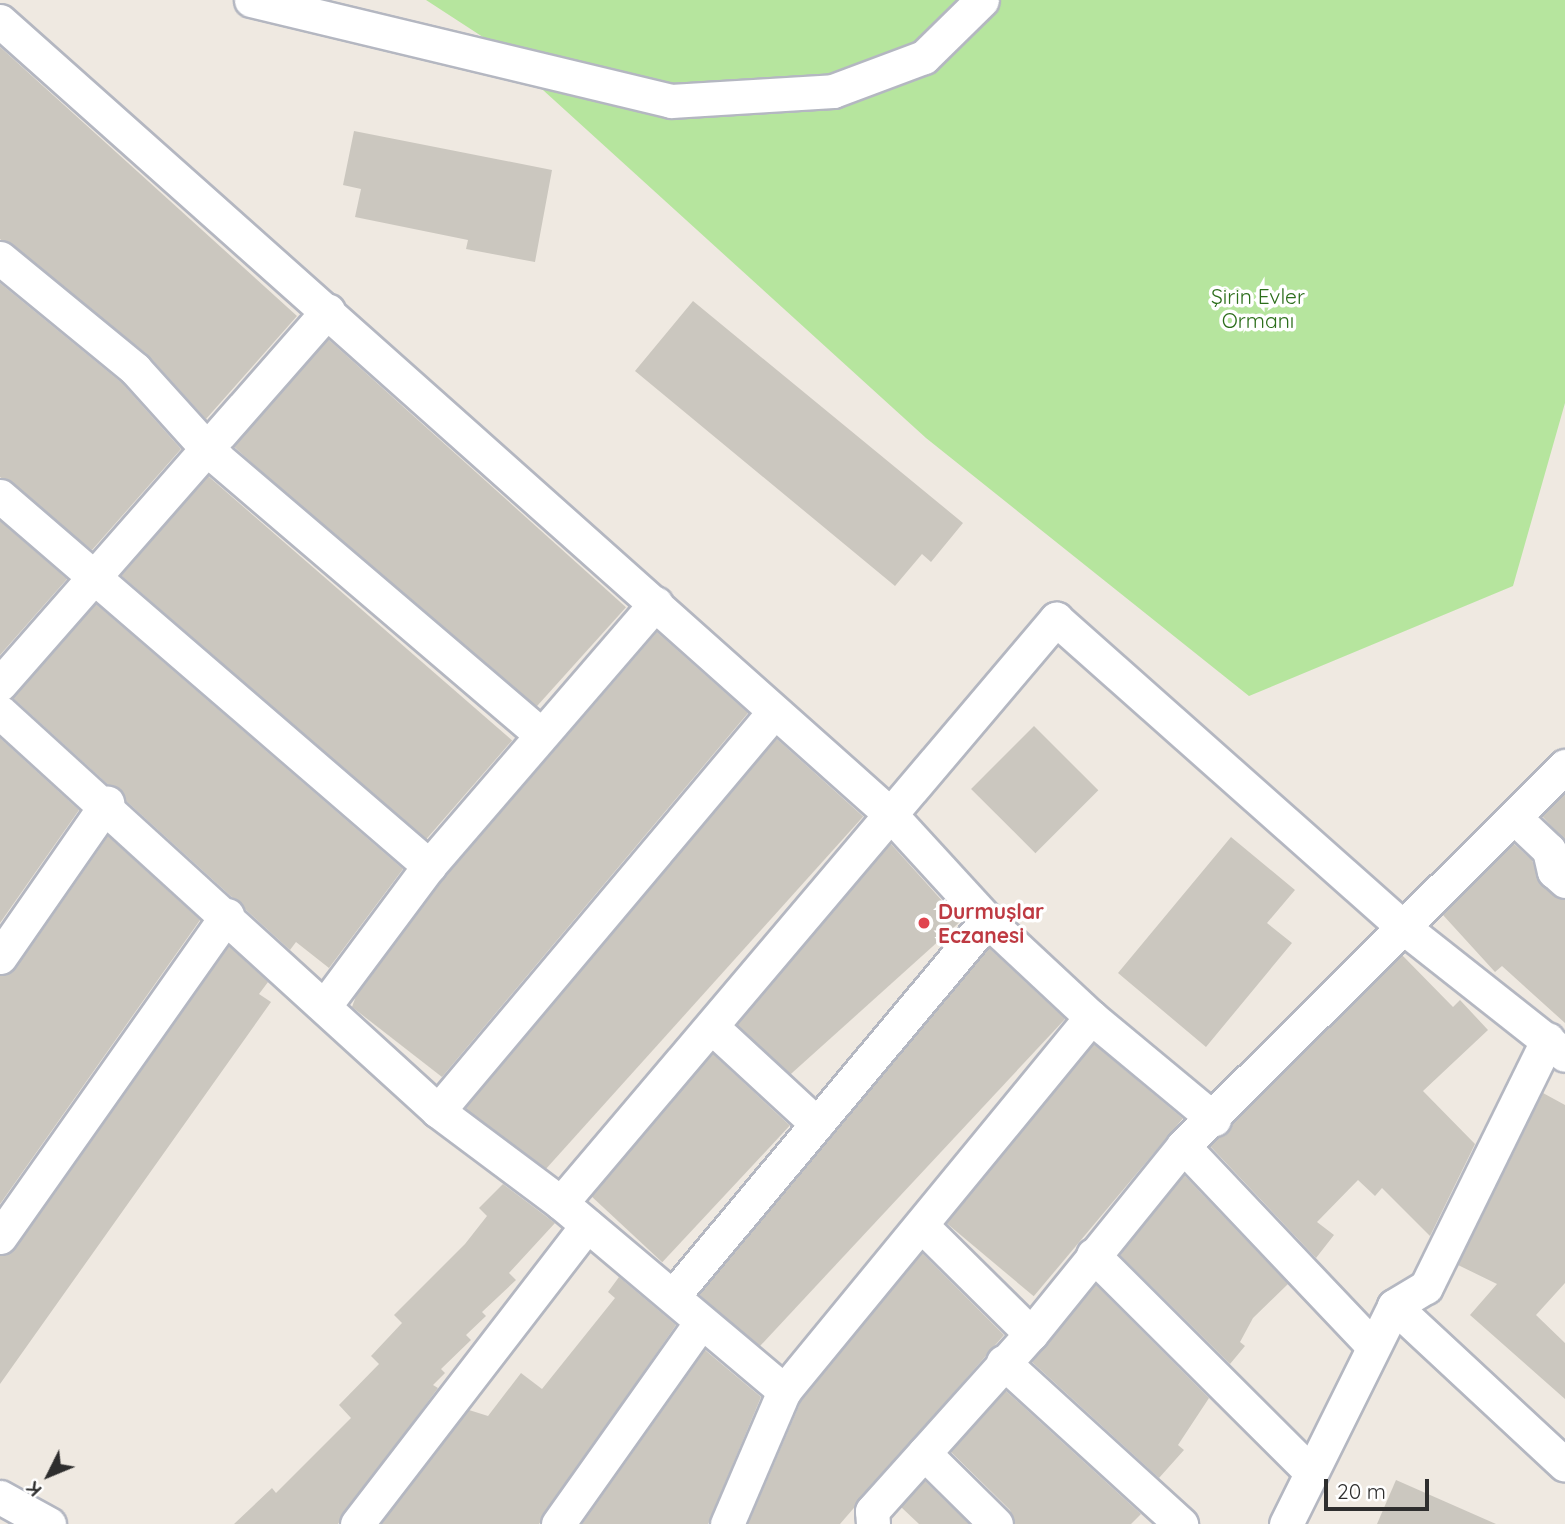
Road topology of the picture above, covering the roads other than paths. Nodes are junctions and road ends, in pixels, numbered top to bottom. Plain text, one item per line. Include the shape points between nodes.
1 (12, 0) edge
2 (982, 0) edge
3 (267, 2) edge
4 (0, 14) edge
5 (0, 21) edge
6 (0, 258) edge
7 (328, 310) junction
8 (209, 451) junction
9 (0, 496) edge
10 (98, 575) junction
11 (656, 603) junction
12 (0, 684) edge
13 (0, 712) edge
14 (773, 713) junction
15 (540, 734) junction
16 (1565, 766) edge
17 (107, 803) junction
18 (890, 814) junction
19 (1514, 817) junction
20 (429, 866) junction
21 (1565, 881) edge
22 (227, 915) junction
23 (987, 920) junction
24 (1403, 927) junction
25 (0, 957) edge
26 (326, 1004) junction
27 (1091, 1017) junction
28 (714, 1029) junction
29 (1556, 1047) edge
30 (438, 1111) junction
31 (1214, 1119) junction
32 (817, 1124) junction
33 (1183, 1146) junction
34 (561, 1203) junction
35 (587, 1225) junction
36 (923, 1227) junction
37 (0, 1237) edge
38 (1093, 1255) junction
39 (673, 1296) junction
40 (1394, 1306) junction
41 (701, 1322) junction
42 (1031, 1334) junction
43 (1372, 1345) junction
44 (1003, 1362) junction
45 (783, 1391) junction
46 (924, 1453) junction
47 (1565, 1465) edge
48 (1308, 1469) junction
49 (0, 1497) edge
50 (49, 1524) edge
51 (357, 1524) edge
52 (558, 1524) edge
53 (727, 1524) edge
54 (873, 1524) edge
55 (996, 1524) edge
56 (1181, 1524) edge
57 (1286, 1524) edge

1 - 4 street
2 - 3 street via 924,57 833,91 671,101
5 - 7 street
6 - 8 street via 135,369
7 - 8 street
7 - 11 street
8 - 10 street
8 - 15 street
9 - 10 street
10 - 12 street
10 - 20 street via 216,686
11 - 14 street
11 - 15 street
13 - 17 street
14 - 18 street
14 - 30 street
15 - 20 street
16 - 19 street
17 - 22 street
17 - 25 street
18 - 23 street
18 - 24 street via 1056,619
18 - 28 street
19 - 21 street via 1549,850 1554,871
19 - 24 street
20 - 26 street
22 - 26 street
22 - 37 street
23 - 27 street
23 - 32 street
24 - 29 street
24 - 31 street
26 - 30 street
27 - 31 street
27 - 36 street
28 - 32 street
28 - 34 street
29 - 40 street via 1426,1286
30 - 34 street
31 - 33 street
32 - 39 street
33 - 38 street
33 - 43 street
34 - 35 street
35 - 39 street
35 - 51 street
36 - 42 street
36 - 45 street
38 - 42 street
38 - 48 street
39 - 41 street
40 - 43 street
40 - 47 street
41 - 45 street
41 - 52 street
42 - 44 street
43 - 48 street
44 - 46 street
44 - 56 street
45 - 53 street
46 - 54 street via 872,1511
46 - 55 street
48 - 57 street
49 - 50 street

